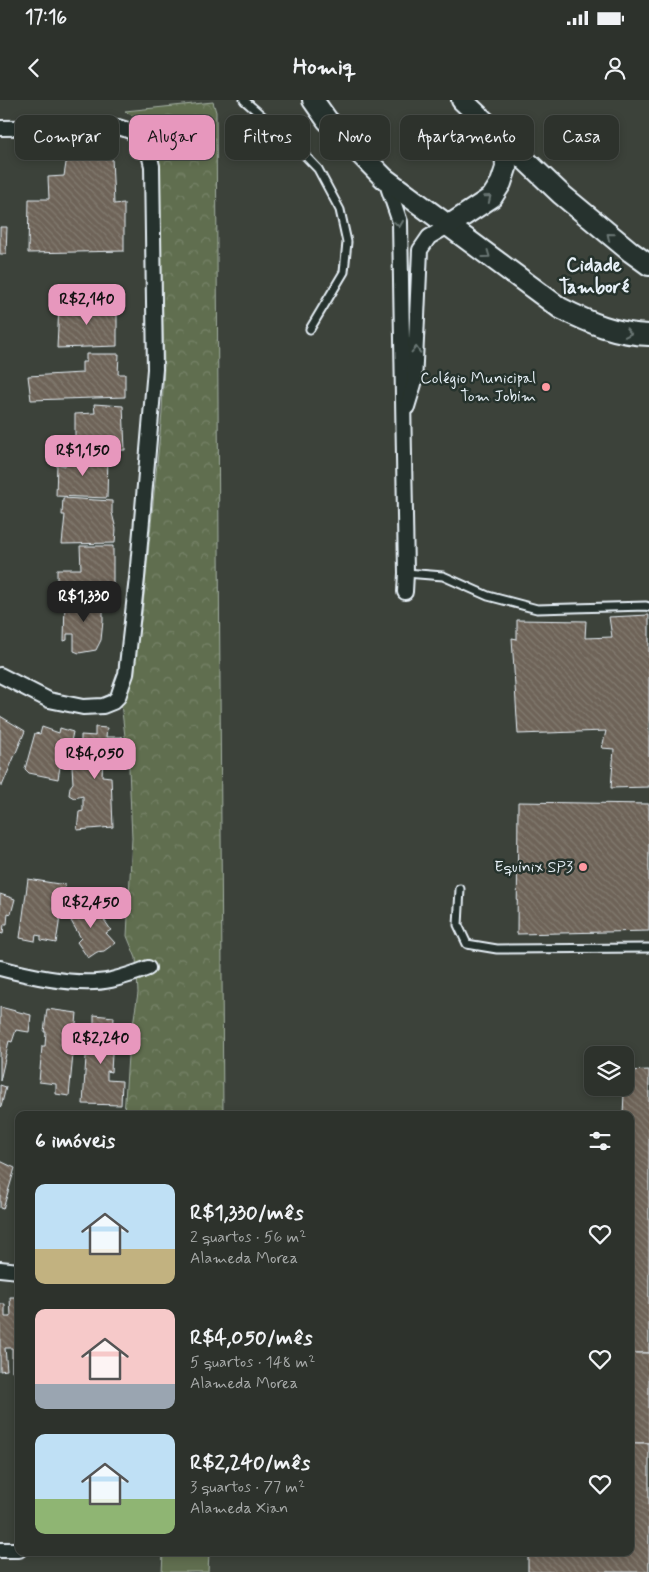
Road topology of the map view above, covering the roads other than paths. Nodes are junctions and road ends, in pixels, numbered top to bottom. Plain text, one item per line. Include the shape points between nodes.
1 (244, 100) edge
2 (312, 100) edge
3 (462, 100) edge
4 (478, 115) edge
5 (0, 128) edge
6 (506, 160) edge
7 (526, 160) edge
8 (384, 178) junction
9 (448, 226) junction
10 (649, 265) edge
11 (310, 329) dead end
12 (649, 335) edge
13 (404, 414) junction
14 (406, 573) junction
15 (405, 592) dead end
16 (649, 607) edge
17 (0, 675) edge
18 (460, 890) dead end
19 (649, 948) edge
20 (0, 968) edge
21 (148, 968) dead end
22 (0, 1269) edge
23 (15, 1271) edge
24 (0, 1550) edge
25 (15, 1550) edge

1 - 11 lane via 318,169 340,210 347,242 344,272
2 - 8 main road via 327,120
3 - 4 main road
5 - 17 street via 118,126 128,129 145,142 152,166 155,369 137,578 126,674 120,693 103,706 70,705 49,700
9 -> 6 main road via 492,197 501,183
10 -> 7 main road via 590,219
8 - 9 main road
8 -> 13 street via 400,222
9 -> 12 main road via 560,308 592,324 630,334
13 -> 9 street via 414,384 420,250 429,237
13 - 14 street
14 - 15 street
14 - 16 lane via 443,576 488,596 537,609
18 - 19 lane via 458,925 467,944 497,949
20 - 21 street via 78,982 110,980
22 - 23 street
24 - 25 street

